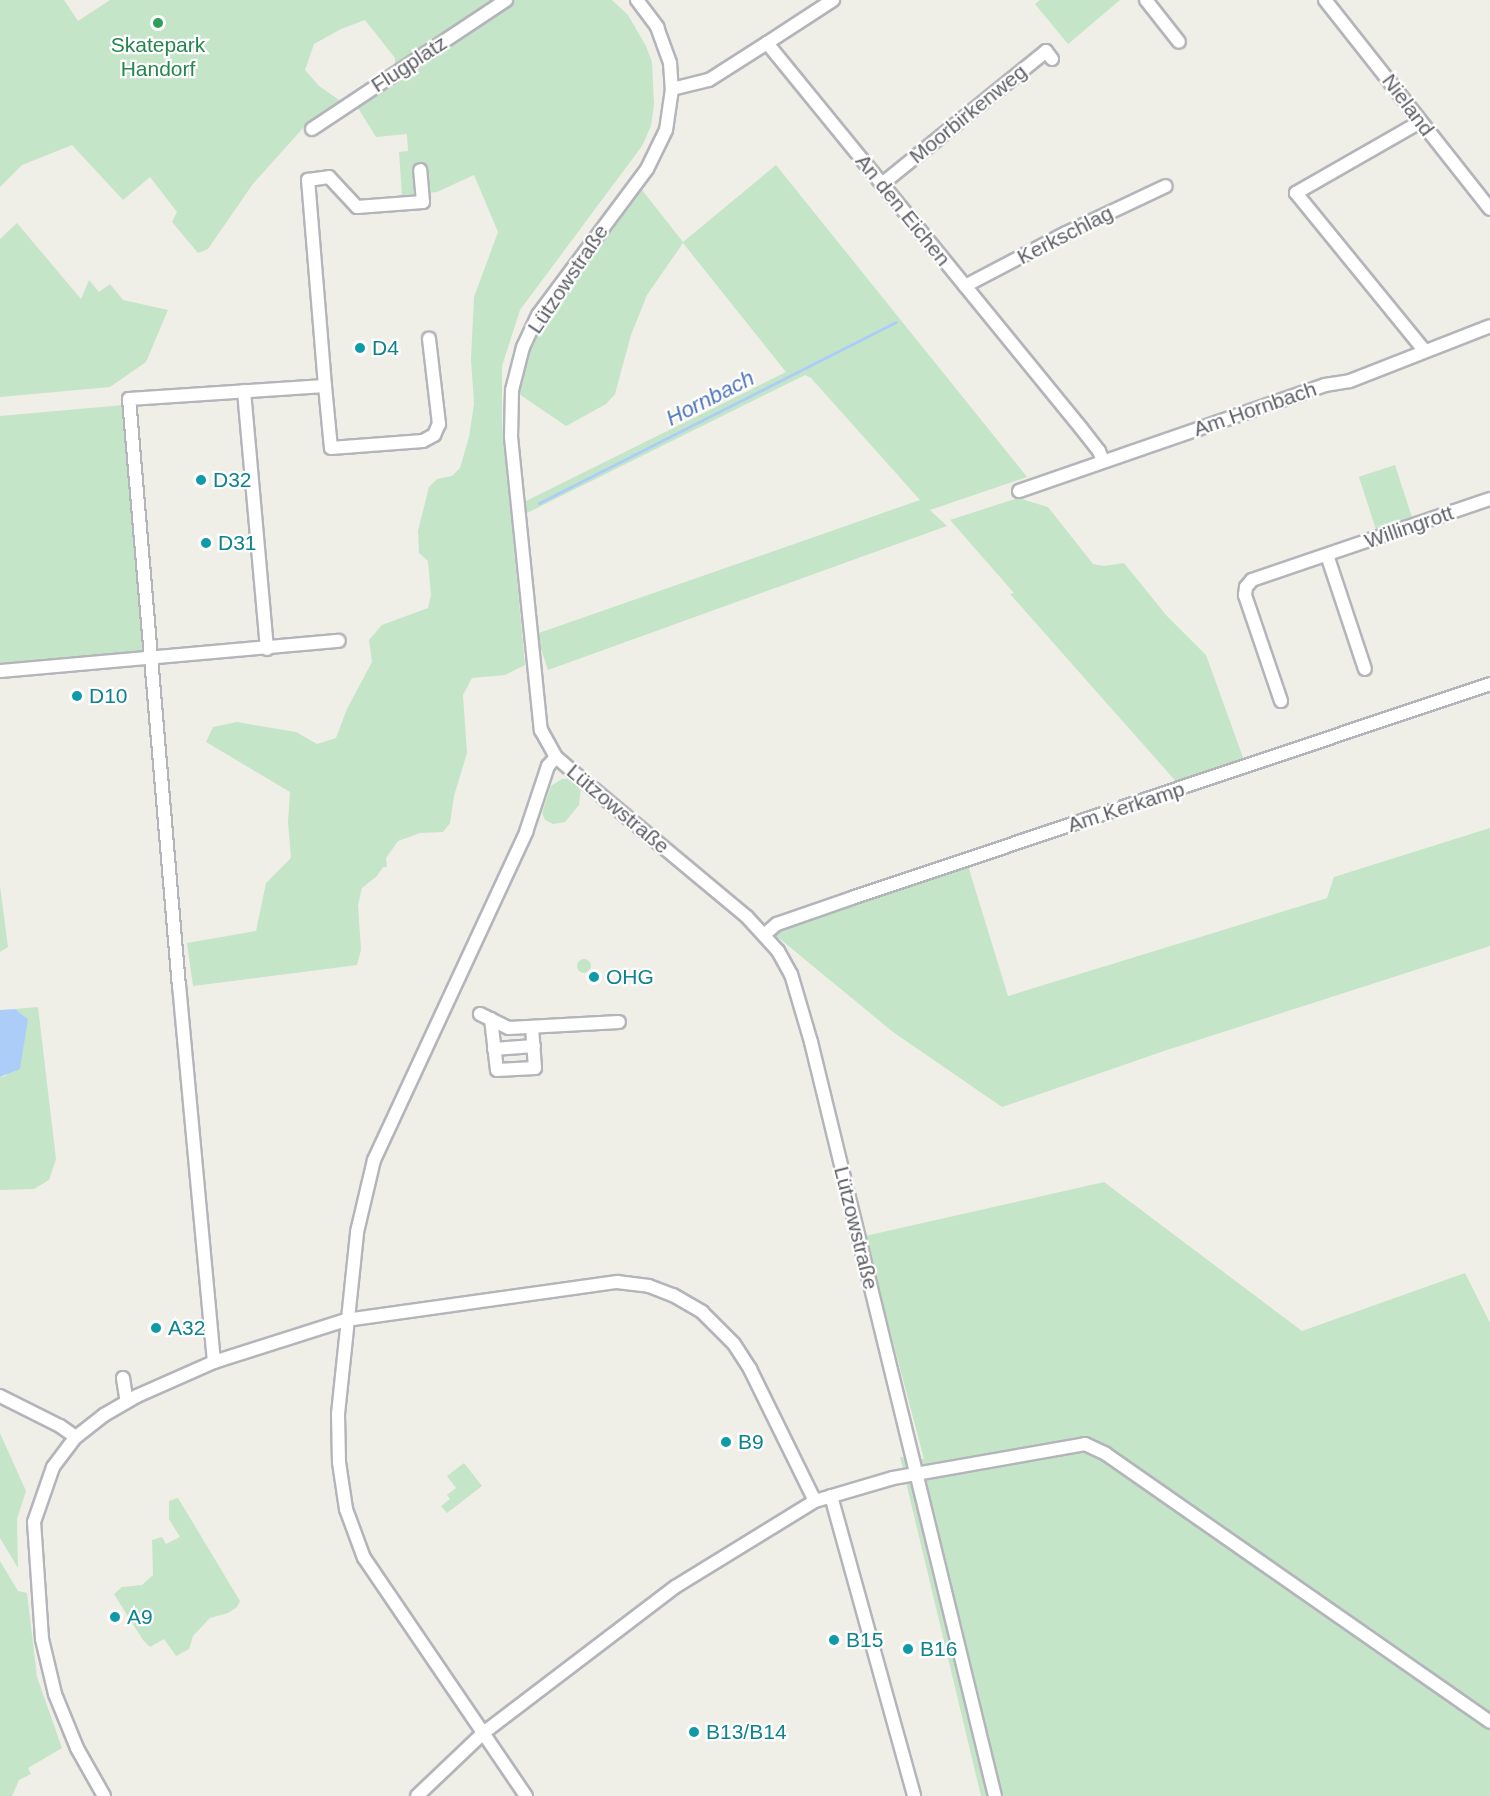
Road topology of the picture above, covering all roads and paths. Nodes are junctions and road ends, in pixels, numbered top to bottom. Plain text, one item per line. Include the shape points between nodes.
1 (506, 0) edge
2 (637, 0) edge
3 (833, 0) edge
4 (1146, 0) edge
5 (1331, 2) edge
6 (1179, 42) dead end
7 (767, 44) junction
8 (1052, 59) dead end
9 (672, 89) junction
10 (1420, 122) junction
11 (312, 129) dead end
12 (420, 170) dead end
13 (882, 184) junction
14 (1166, 186) dead end
15 (1490, 209) edge
16 (965, 286) junction
17 (1490, 326) edge
18 (429, 339) dead end
19 (1425, 351) junction
20 (325, 386) junction
21 (244, 392) junction
22 (1103, 461) junction
23 (1019, 491) dead end
24 (1490, 499) edge
25 (1327, 555) junction
26 (339, 641) dead end
27 (267, 649) junction
28 (153, 660) junction
29 (1365, 669) dead end
30 (0, 671) edge
31 (1490, 684) edge
32 (1281, 701) dead end
33 (556, 757) junction
34 (765, 934) junction
35 (619, 1023) dead end
36 (532, 1027) junction
37 (534, 1046) junction
38 (494, 1049) junction
39 (346, 1320) junction
40 (214, 1362) junction
41 (123, 1378) dead end
42 (0, 1396) edge
43 (127, 1402) junction
44 (76, 1437) junction
45 (915, 1474) junction
46 (831, 1496) junction
47 (815, 1501) junction
48 (1490, 1722) edge
49 (482, 1734) junction
50 (104, 1796) edge
51 (417, 1796) edge
52 (526, 1796) edge
53 (914, 1796) edge
54 (995, 1796) edge

1 - 11 street, Flugplatz
2 - 9 street, Lützowstraße via 663,41
3 - 7 street
4 - 6 street
5 - 10 street, Nieland
7 - 9 street via 709,80
7 - 13 street, An den Eichen
8 - 13 street, Moorbirkenweg via 1046,51
9 - 33 street, Lützowstraße via 666,130 647,169 538,315 514,380 511,437 538,714 541,730
10 - 15 street, Nieland
10 - 19 street via 1296,193
12 - 20 street via 423,202 357,207 329,177 308,180
13 - 16 street, An den Eichen
14 - 16 street, Kerkschlag
16 - 22 street, An den Eichen via 1087,435
17 - 19 street, Am Hornbach
18 - 20 street via 439,424 434,435 423,441 331,448
19 - 22 street, Am Hornbach via 1350,381
20 - 21 street
21 - 27 street
21 - 28 street via 129,399
22 - 23 street, Am Hornbach
24 - 25 street, Willingrott
25 - 29 street
25 - 32 street, Willingrott via 1252,580 1246,587 1245,595
26 - 27 street
27 - 28 street
28 - 30 street
28 - 40 street
31 - 34 street, Am Kerkamp via 852,898 777,924
33 - 34 street, Lützowstraße
33 - 39 street, Lützowstraße via 548,766 526,832 374,1160 357,1232
34 - 45 street, Lützowstraße via 798,992
35 - 36 street
36 - 37 street
36 - 38 street via 509,1028 486,1017
37 - 38 street
37 - 38 street via 535,1068 497,1070
39 - 40 street
39 - 47 street via 617,1282 665,1292 702,1312 734,1344 750,1368
39 - 49 street, Lützowstraße via 338,1414 339,1462 346,1509 364,1558
40 - 43 street
41 - 43 street
42 - 44 street
43 - 44 street
44 - 50 street via 53,1467 34,1522 37,1590 42,1640 55,1694 77,1748
45 - 46 street
45 - 48 street via 1085,1444 1094,1446
45 - 54 street, Lützowstraße
46 - 47 street
46 - 53 street
47 - 49 street via 675,1587
49 - 51 street
49 - 52 street, Lützowstraße

